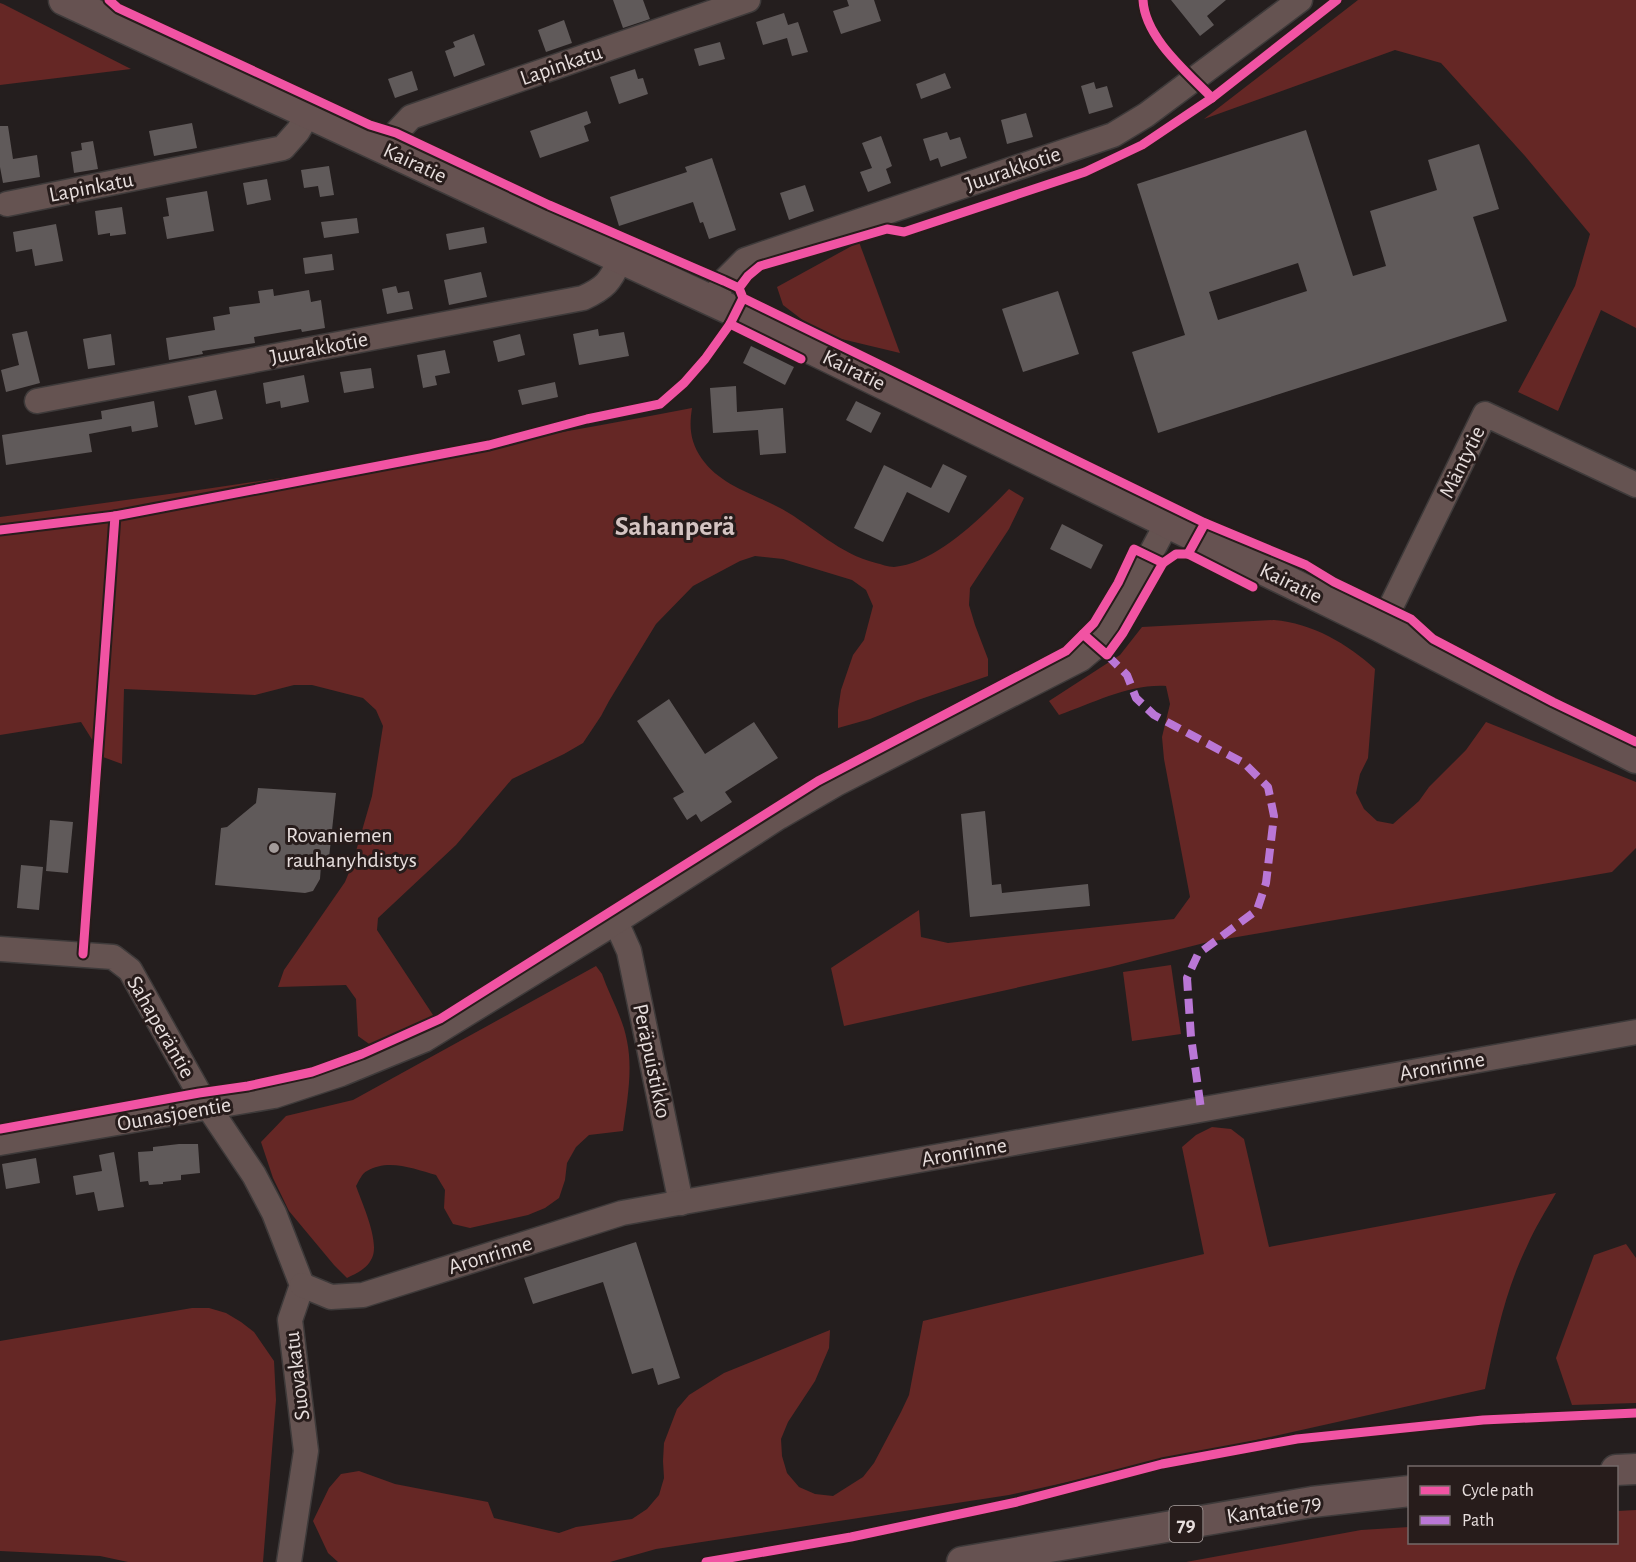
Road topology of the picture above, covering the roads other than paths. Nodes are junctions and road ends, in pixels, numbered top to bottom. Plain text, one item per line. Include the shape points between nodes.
1 (748, 0) edge
2 (1300, 0) edge
3 (71, 1) edge
4 (308, 114) junction
5 (388, 150) junction
6 (7, 204) dead end
7 (620, 260) junction
8 (712, 302) junction
9 (37, 401) dead end
10 (1636, 485) edge
11 (1167, 523) junction
12 (1381, 627) junction
13 (1636, 758) edge
14 (615, 922) junction
15 (0, 949) edge
16 (1636, 1032) edge
17 (208, 1106) junction
18 (0, 1143) edge
19 (681, 1203) junction
20 (302, 1285) junction
21 (1636, 1469) edge
22 (1618, 1470) edge
23 (1408, 1491) edge
24 (289, 1562) edge
25 (962, 1562) edge

1 - 5 street, Lapinkatu via 411,117 396,133
2 - 8 street, Juurakkotie via 1146,115 1113,135 745,260 724,281
3 - 4 main road, Kairatie
4 - 5 main road, Kairatie
4 - 6 street, Lapinkatu via 283,148
5 - 7 main road, Kairatie
7 - 8 main road, Kairatie
7 - 9 street, Juurakkotie via 611,279 583,298
8 - 11 main road, Kairatie
10 - 12 street, Mäntytie via 1485,414
11 - 12 main road, Kairatie
11 - 14 street, Ounasjoentie via 1106,638 1081,659 836,784
12 - 13 main road, Kairatie
14 - 17 street, Ounasjoentie via 424,1040 274,1096
14 - 19 street, Peräpuistikko via 629,951
15 - 17 street, Sahaperäntie via 113,957 130,970
16 - 19 street, Aronrinne
17 - 18 street, Ounasjoentie
17 - 20 street via 274,1213
19 - 20 street, Aronrinne via 622,1213 363,1295 331,1297
20 - 24 street, Suovakatu via 290,1320 306,1451
21 - 22 main road
23 - 25 main road, Kantatie 79 / 79 via 1312,1502

